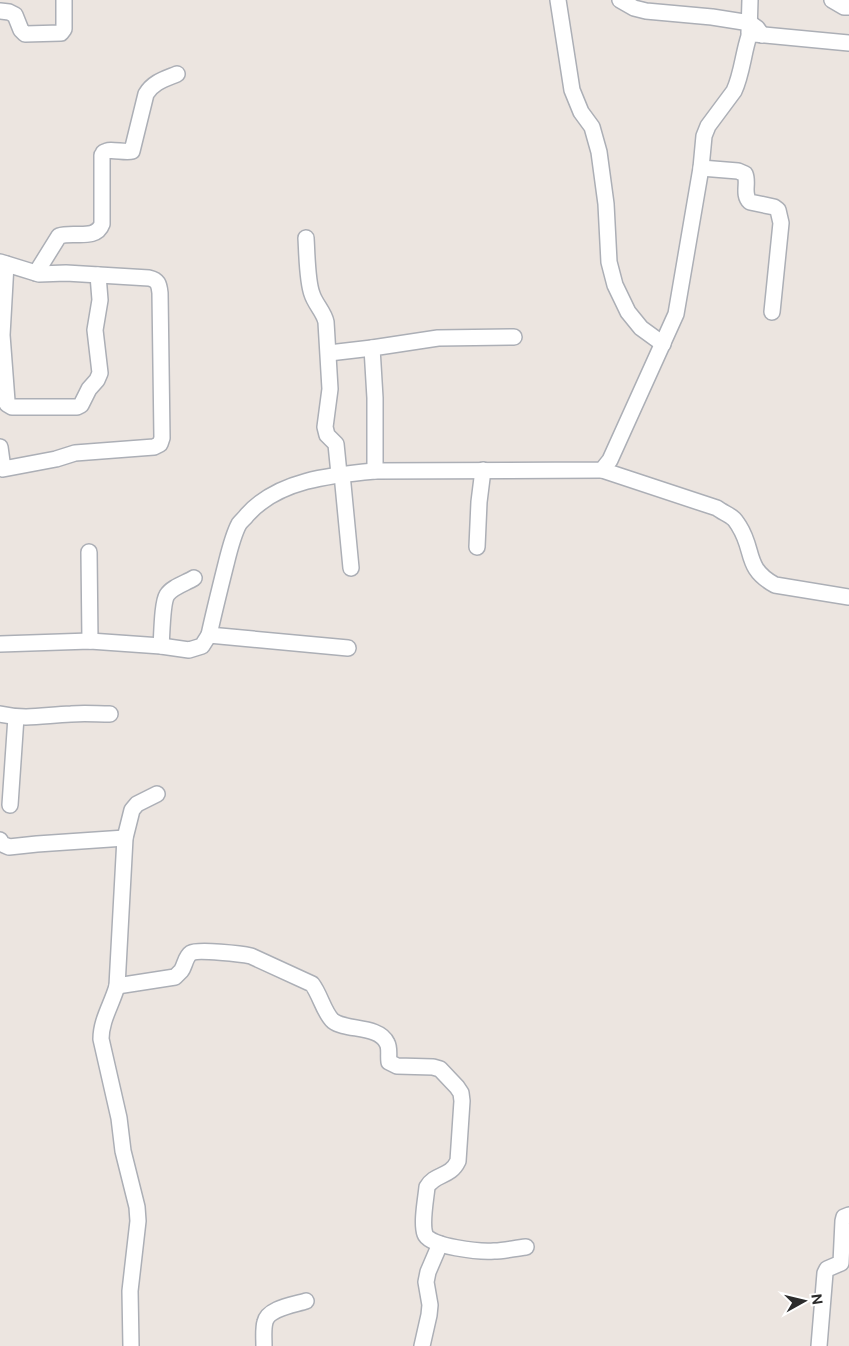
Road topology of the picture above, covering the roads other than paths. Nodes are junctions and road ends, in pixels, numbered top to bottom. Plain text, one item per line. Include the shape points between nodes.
1 (64, 0) edge
2 (558, 0) edge
3 (620, 0) edge
4 (750, 0) edge
5 (832, 0) edge
6 (849, 7) edge
7 (0, 11) edge
8 (754, 31) junction
9 (849, 43) edge
10 (176, 74) dead end
11 (701, 168) junction
12 (306, 238) dead end
13 (3, 263) edge
14 (36, 273) junction
15 (98, 275) junction
16 (772, 312) dead end
17 (514, 337) dead end
18 (663, 344) junction
19 (372, 348) junction
20 (329, 353) junction
21 (0, 447) edge
22 (483, 470) junction
23 (602, 470) junction
24 (375, 471) junction
25 (341, 474) junction
26 (477, 547) dead end
27 (89, 552) dead end
28 (351, 568) dead end
29 (194, 578) dead end
30 (849, 597) edge
31 (209, 635) junction
32 (90, 642) junction
33 (0, 644) edge
34 (161, 646) junction
35 (348, 648) dead end
36 (0, 714) edge
37 (110, 714) dead end
38 (16, 718) junction
39 (157, 794) dead end
40 (10, 805) dead end
41 (126, 838) junction
42 (0, 840) edge
43 (117, 986) junction
44 (849, 1215) edge
45 (440, 1244) junction
46 (526, 1247) dead end
47 (306, 1301) dead end
48 (132, 1346) edge
49 (264, 1346) edge
50 (422, 1346) edge
51 (819, 1346) edge

1 - 7 street via 64,29 60,34 25,34 15,15
2 - 18 street via 572,90 581,112 592,127 599,152 609,262 615,284 628,312
3 - 8 street via 646,11 712,17
4 - 8 street
5 - 6 street
8 - 9 street
8 - 11 street via 744,50 734,91 704,136
10 - 14 street via 150,87 132,151 107,150 102,155 100,229 97,233 65,234 56,238
11 - 16 street via 745,174 747,199 778,210 781,222
11 - 18 street via 676,314
12 - 20 street via 310,290 325,317
13 - 14 street
13 - 15 street via 2,335 7,404 12,406 77,407 98,380 95,330 100,300
14 - 15 street
15 - 21 street via 149,278 155,279 159,285 160,444 75,453 3,469
17 - 19 street via 438,338
18 - 23 street via 610,460
19 - 20 street
19 - 24 street
20 - 25 street via 330,396 325,427 327,435 336,444
22 - 23 street
22 - 24 street
22 - 26 street
23 - 30 street via 717,508 734,519 743,533 752,561 765,580 775,585
24 - 25 street
25 - 28 street
25 - 31 street via 293,486 267,498 240,524 230,548
27 - 32 street
29 - 34 street via 167,595
31 - 34 street via 202,646 189,650
31 - 35 street
32 - 33 street
32 - 34 street
36 - 38 street
37 - 38 street
38 - 40 street
39 - 41 street via 132,810
41 - 42 street via 9,847
41 - 43 street
43 - 45 street via 175,977 191,953 198,951 251,956 312,984 333,1021 384,1038 392,1064 440,1069 457,1087 462,1101 458,1161 455,1168 427,1187 425,1236
43 - 48 street via 101,1029 101,1039 138,1214 130,1291
44 - 51 street via 843,1221 840,1262 826,1273
45 - 46 street via 486,1251
45 - 50 street via 426,1282 430,1305
47 - 49 street via 273,1311 267,1316

